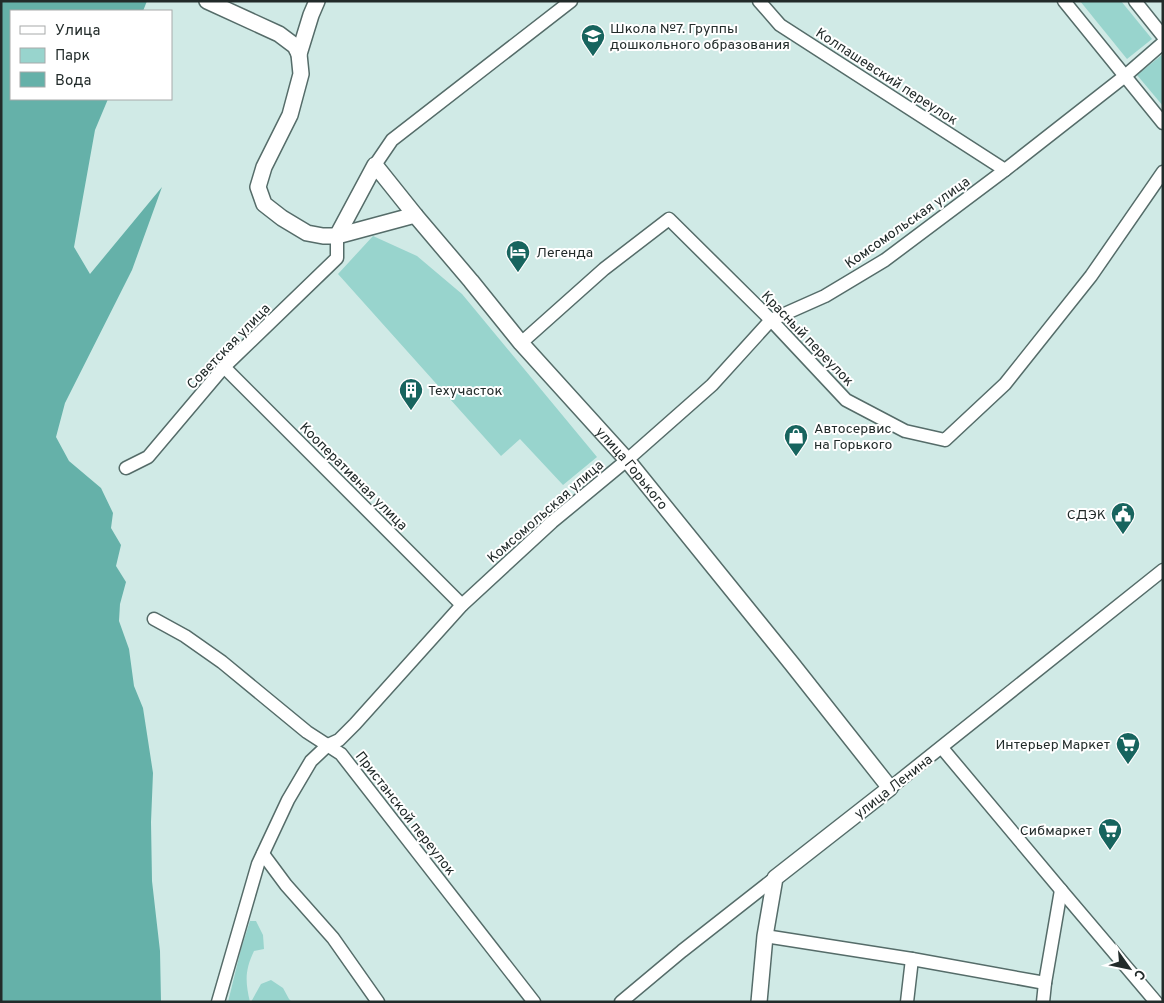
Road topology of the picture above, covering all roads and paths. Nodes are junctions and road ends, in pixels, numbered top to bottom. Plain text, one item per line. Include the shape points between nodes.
1 (207, 1) edge
2 (317, 1) edge
3 (571, 1) edge
4 (758, 1) edge
5 (1064, 1) edge
6 (1134, 1) edge
7 (1163, 36) edge
8 (1163, 43) edge
9 (299, 54) junction
10 (1125, 76) junction
11 (1163, 123) edge
12 (376, 165) junction
13 (1005, 170) junction
14 (1163, 172) edge
15 (415, 215) junction
16 (337, 236) junction
17 (771, 320) junction
18 (521, 343) junction
19 (224, 367) junction
20 (627, 460) junction
21 (126, 468) dead end
22 (1163, 570) edge
23 (462, 605) junction
24 (154, 619) dead end
25 (328, 745) junction
26 (942, 748) junction
27 (890, 788) junction
28 (263, 854) junction
29 (775, 878) junction
30 (1061, 890) junction
31 (766, 936) junction
32 (912, 959) junction
33 (1045, 983) junction
34 (218, 1002) edge
35 (378, 1002) edge
36 (534, 1002) edge
37 (621, 1002) edge
38 (759, 1002) edge
39 (907, 1002) edge
40 (1043, 1002) edge
41 (1156, 1002) edge

1 - 9 main road via 278,34 295,46
2 - 9 main road
3 - 12 street via 392,140
4 - 13 street, Колпашевский переулок via 780,25
5 - 10 street
6 - 7 street
8 - 10 street, Комсомольская улица
9 - 16 main road via 300,74 290,115 264,167 258,187 264,204 282,218 307,232
10 - 11 street
10 - 13 street, Комсомольская улица
12 - 15 main road, улица Горького
12 - 16 main road
13 - 17 street, Комсомольская улица via 885,260 825,296
14 - 17 street, Красный переулок via 1091,276 1005,384 945,440 905,431 846,400
15 - 16 main road
15 - 18 main road, улица Горького
16 - 19 street, Советская улица via 337,258
17 - 18 street, Красный переулок via 669,219 604,269
17 - 20 street, Комсомольская улица via 712,385
18 - 20 main road, улица Горького
19 - 21 street, Советская улица via 148,457
19 - 23 street, Кооперативная улица
20 - 23 street, Комсомольская улица via 552,522
20 - 27 main road, улица Горького
22 - 26 street, улица Ленина
23 - 25 street, Комсомольская улица via 355,724 339,740
24 - 25 street, Пристанской переулок via 222,662 307,732
25 - 28 street, Комсомольская улица via 311,761 288,800
25 - 36 street, Пристанской переулок via 341,754
26 - 27 street, улица Ленина
26 - 30 street
27 - 29 main road, улица Ленина
28 - 34 street, Комсомольская улица
28 - 35 street via 333,938
29 - 31 main road
29 - 37 street, улица Ленина
30 - 33 street
30 - 41 street
31 - 32 street
31 - 38 main road
32 - 33 street
32 - 39 street
33 - 40 street

